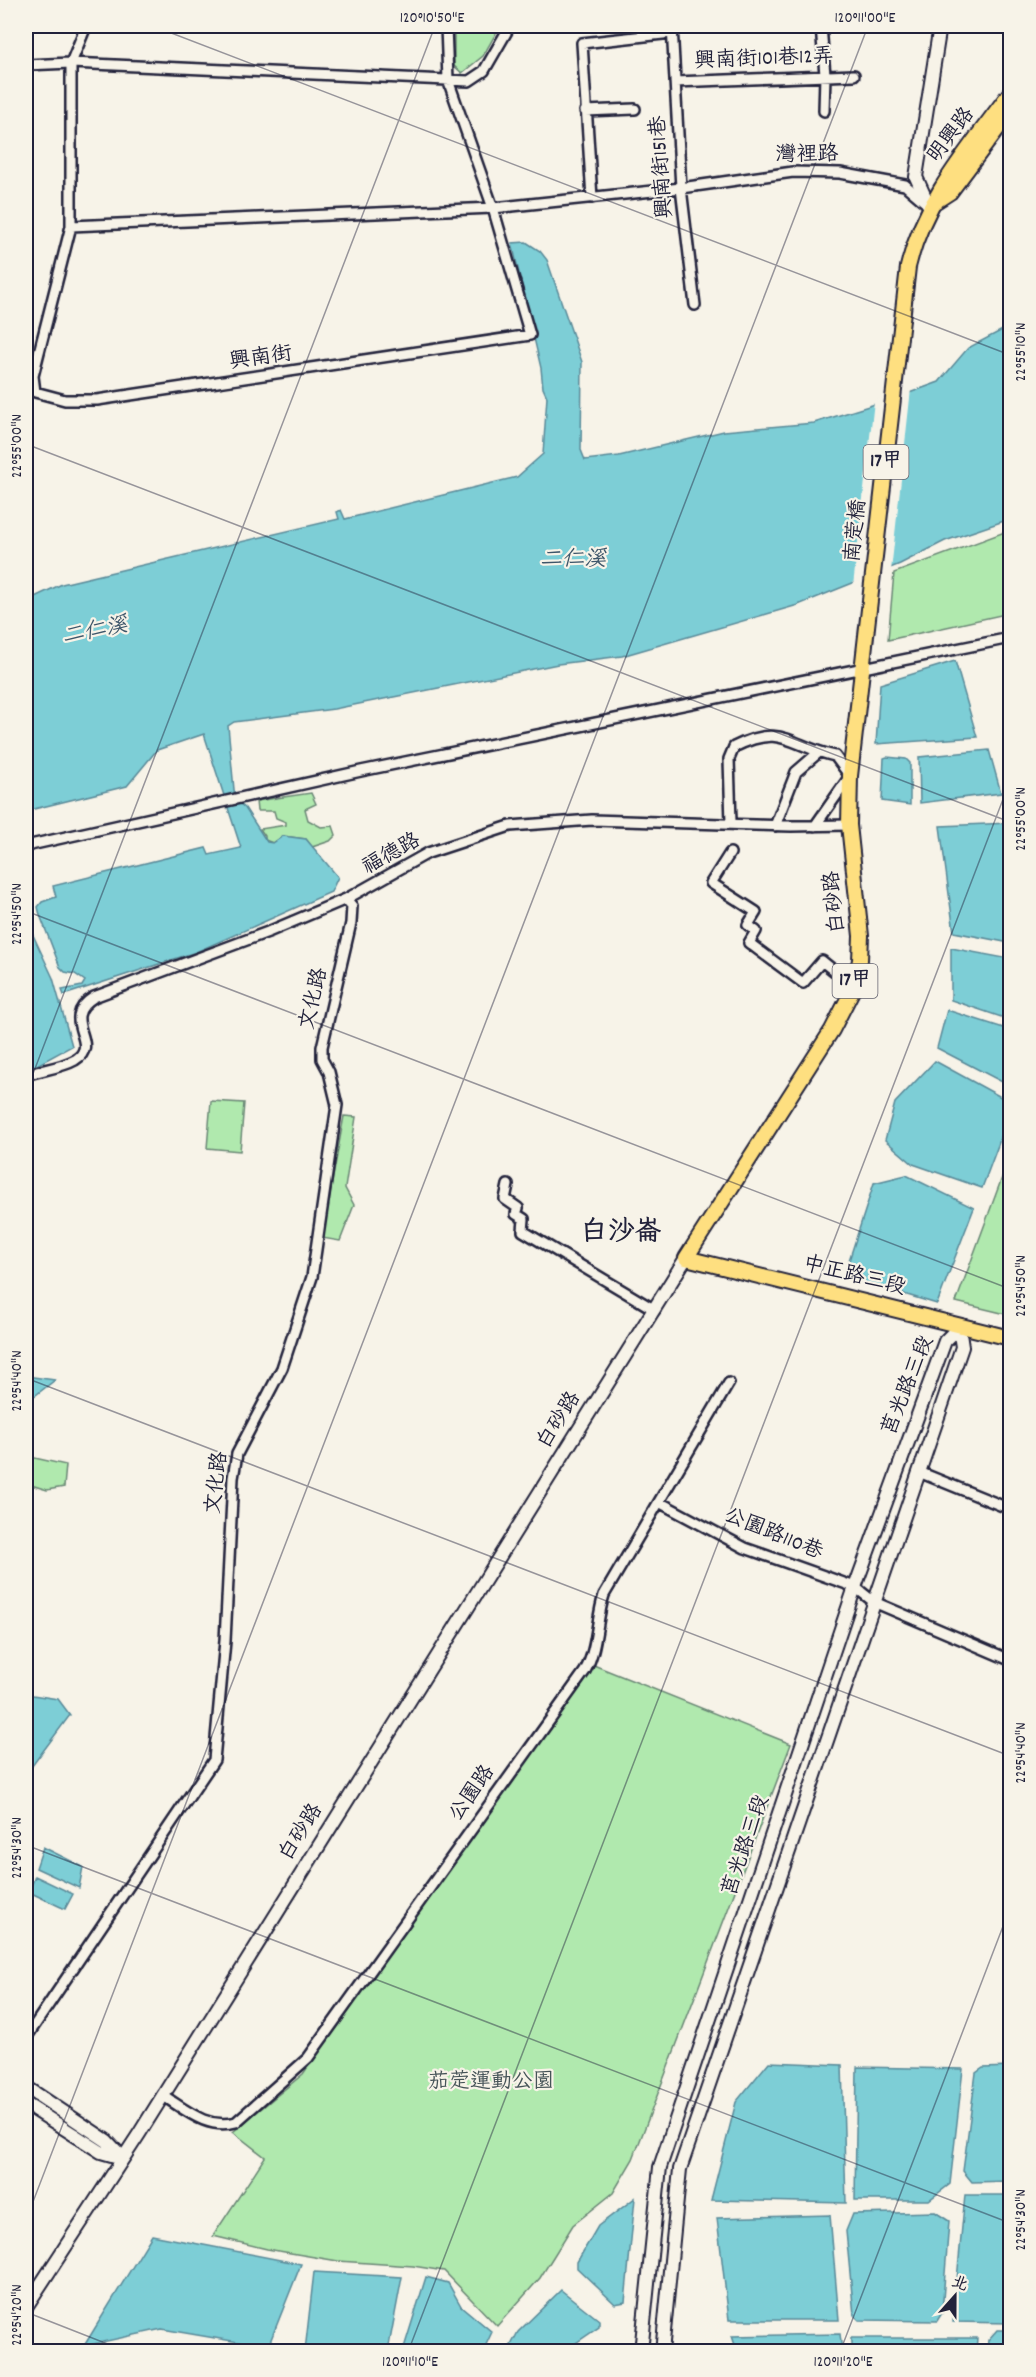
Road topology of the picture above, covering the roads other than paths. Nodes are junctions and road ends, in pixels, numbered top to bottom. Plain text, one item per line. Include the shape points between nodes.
1 (86, 26) edge
2 (446, 26) edge
3 (510, 26) edge
4 (821, 26) edge
5 (940, 26) edge
6 (672, 29) edge
7 (71, 63) junction
8 (26, 64) edge
9 (825, 75) junction
10 (854, 75) dead end
11 (448, 80) junction
12 (675, 82) junction
13 (1011, 93) edge
14 (635, 110) dead end
15 (585, 111) junction
16 (824, 111) dead end
17 (1011, 112) edge
18 (681, 188) junction
19 (592, 198) junction
20 (929, 206) junction
21 (493, 208) junction
22 (71, 226) junction
23 (908, 267) joint
24 (695, 304) dead end
25 (1011, 638) edge
26 (863, 662) junction
27 (818, 753) junction
28 (850, 776) junction
29 (731, 824) junction
30 (849, 825) junction
31 (775, 826) junction
32 (815, 826) junction
33 (26, 846) edge
34 (730, 853) dead end
35 (346, 899) junction
36 (854, 987) junction
37 (26, 1075) edge
38 (508, 1185) dead end
39 (686, 1258) junction
40 (655, 1310) junction
41 (959, 1327) junction
42 (1011, 1338) edge
43 (729, 1383) dead end
44 (919, 1472) junction
45 (659, 1502) junction
46 (1011, 1509) edge
47 (855, 1587) junction
48 (874, 1602) junction
49 (1011, 1659) edge
50 (26, 2038) edge
51 (26, 2087) edge
52 (162, 2095) junction
53 (26, 2104) edge
54 (123, 2158) junction
55 (26, 2307) edge
56 (641, 2352) edge
57 (662, 2352) edge

1 - 7 street, 興南街
2 - 11 street, 興南街
3 - 11 street via 484,71 469,81
4 - 9 street
5 - 20 street via 916,177
6 - 12 street, 興南街151巷
6 - 15 street via 582,43
7 - 8 street
7 - 11 street
7 - 22 street, 興南街
9 - 10 street, 興南街101巷12弄
9 - 12 street, 興南街101巷12弄
9 - 16 street
11 - 21 street, 興南街
12 - 18 street, 興南街151巷
13 - 20 main road, 明興路 / 17甲
14 - 15 street
15 - 19 street
17 - 20 main road, 明興路 via 950,192
18 - 19 street, 灣裡路
18 - 20 street, 灣裡路 via 793,172 840,173 905,185
18 - 24 street, 興南街151巷
19 - 21 street, 灣裡路
20 - 23 main road, 明興路 / 17甲
21 - 22 street
21 - 22 street, 興南街 via 530,335 97,400 65,400 34,392 33,376
23 - 26 main road, 南萣橋 / 17甲
25 - 26 street
26 - 28 main road, 白砂路 / 17甲
26 - 33 street
27 - 28 street via 836,756
27 - 29 street via 785,737 752,738 734,747 729,759
27 - 31 street via 796,772
28 - 30 main road, 白砂路 / 17甲
28 - 32 street
29 - 31 street, 福德路
29 - 35 street, 福德路 via 592,820 510,826 428,854
30 - 32 street, 福德路
30 - 36 main road, 白砂路 / 17甲 via 861,936
31 - 32 street, 福德路
34 - 36 street via 711,883 756,912 748,925 756,931 749,943 803,983 822,961
35 - 37 street, 福德路 via 204,958 94,997 81,1005 77,1014 84,1038 83,1051 75,1059
35 - 50 street, 文化路 via 352,906 351,923 322,1047 322,1059 337,1105 312,1277 282,1368 240,1444 233,1478 214,1760
36 - 39 main road, 白砂路 / 17甲 via 832,1030
38 - 40 street via 505,1199 518,1208 516,1214 524,1219 523,1231
39 - 40 street, 白砂路
39 - 41 main road, 中正路三段
40 - 52 street, 白砂路
41 - 42 main road, 中正路三段
41 - 44 street, 莒光路三段 via 962,1347
41 - 47 street, 莒光路三段 via 945,1341
43 - 45 street, 公園路
44 - 46 street
44 - 48 street, 莒光路三段
45 - 47 street, 公園路110巷 via 745,1548
45 - 52 street, 公園路 via 604,1594 594,1652 585,1671 308,2058 236,2121 224,2125 200,2119
47 - 48 street, 公園路110巷
47 - 56 street, 莒光路三段 via 660,2167
48 - 49 street, 公園路110巷
48 - 57 street, 莒光路三段 via 680,2169
51 - 54 street via 107,2141
52 - 54 street, 白砂路
53 - 54 street via 101,2152
54 - 55 street, 白砂路

